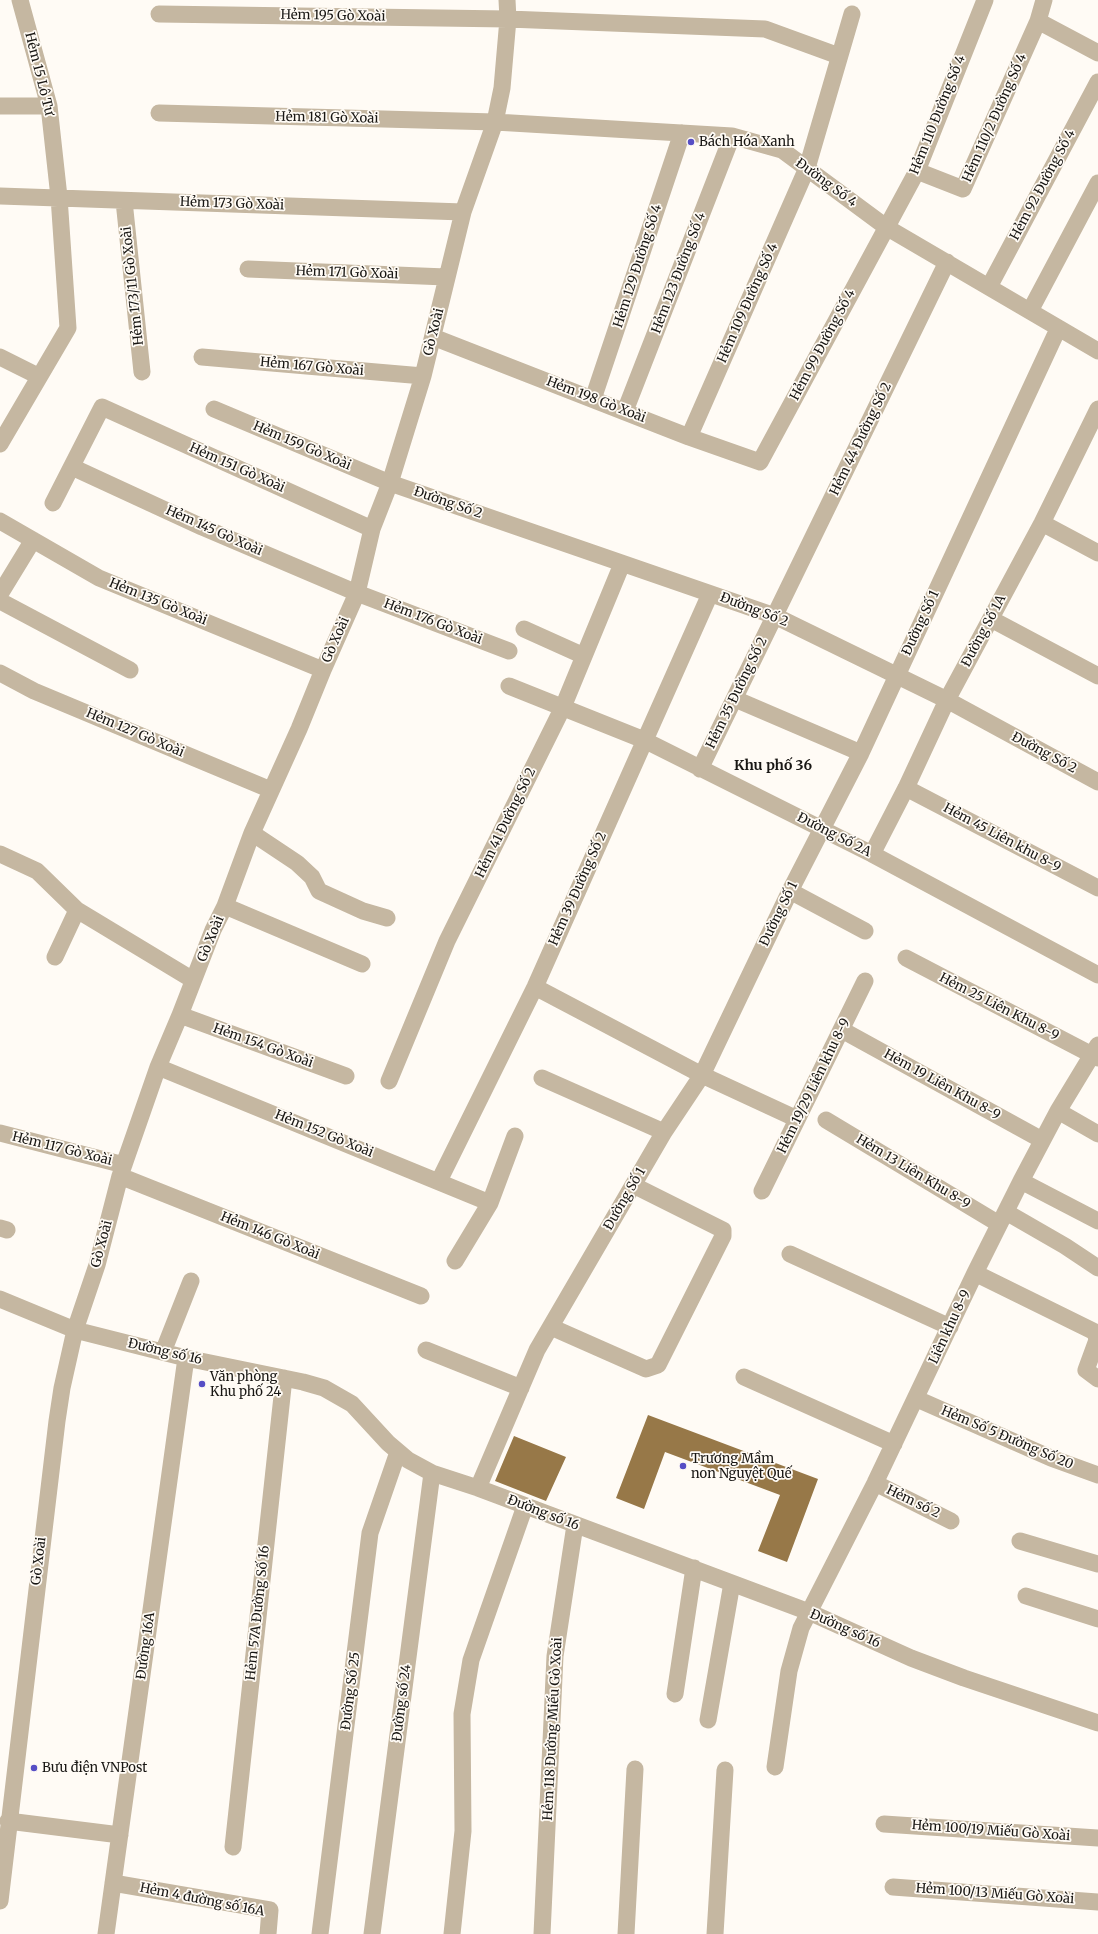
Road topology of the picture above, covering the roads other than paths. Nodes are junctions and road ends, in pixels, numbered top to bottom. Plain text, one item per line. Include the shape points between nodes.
1 (20, 0) edge
2 (507, 0) edge
3 (984, 0) edge
4 (1044, 0) edge
5 (159, 14) dead end
6 (852, 14) dead end
7 (508, 19) junction
8 (1038, 21) junction
9 (1098, 54) edge
10 (839, 56) junction
11 (1098, 82) edge
12 (0, 106) edge
13 (49, 106) junction
14 (159, 113) dead end
15 (495, 122) junction
16 (682, 133) junction
17 (732, 136) junction
18 (807, 168) junction
19 (916, 171) junction
20 (1098, 183) edge
21 (0, 196) edge
22 (59, 197) junction
23 (124, 201) junction
24 (463, 212) junction
25 (886, 227) junction
26 (947, 262) junction
27 (248, 269) dead end
28 (446, 278) junction
29 (989, 287) junction
30 (1030, 311) junction
31 (1058, 329) junction
32 (433, 338) junction
33 (1098, 351) edge
34 (0, 357) edge
35 (202, 357) dead end
36 (142, 372) dead end
37 (38, 376) junction
38 (422, 376) junction
39 (593, 399) junction
40 (214, 409) dead end
41 (1098, 409) edge
42 (625, 411) junction
43 (689, 437) junction
44 (0, 444) edge
45 (760, 462) joint
46 (72, 467) junction
47 (390, 483) junction
48 (53, 503) dead end
49 (0, 520) edge
50 (1042, 523) junction
51 (372, 529) junction
52 (33, 540) junction
53 (1098, 553) edge
54 (622, 564) junction
55 (357, 593) junction
56 (0, 594) edge
57 (710, 594) junction
58 (0, 600) edge
59 (775, 616) junction
60 (991, 618) junction
61 (524, 629) dead end
62 (509, 651) dead end
63 (584, 656) junction
64 (130, 670) dead end
65 (323, 670) junction
66 (0, 673) edge
67 (897, 675) junction
68 (1098, 676) edge
69 (509, 686) dead end
70 (735, 699) junction
71 (947, 700) junction
72 (563, 707) junction
73 (644, 740) junction
74 (861, 753) junction
75 (700, 769) junction
76 (1098, 782) edge
77 (906, 788) junction
78 (271, 790) junction
79 (821, 828) junction
80 (252, 833) junction
81 (0, 854) edge
82 (872, 854) junction
83 (1098, 888) edge
84 (790, 890) junction
85 (225, 906) junction
86 (77, 910) junction
87 (387, 918) dead end
88 (865, 931) dead end
89 (55, 957) dead end
90 (906, 958) dead end
91 (362, 964) dead end
92 (1098, 975) edge
93 (194, 980) junction
94 (864, 981) dead end
95 (535, 987) junction
96 (180, 1015) junction
97 (842, 1030) junction
98 (1096, 1053) edge
99 (158, 1067) junction
100 (702, 1075) junction
101 (346, 1076) dead end
102 (542, 1078) dead end
103 (389, 1081) dead end
104 (1058, 1110) junction
105 (797, 1119) junction
106 (826, 1120) dead end
107 (664, 1132) junction
108 (0, 1133) edge
109 (1098, 1134) edge
110 (515, 1136) dead end
111 (1042, 1140) junction
112 (122, 1170) junction
113 (439, 1181) junction
114 (1021, 1181) junction
115 (633, 1185) junction
116 (762, 1191) dead end
117 (490, 1203) junction
118 (1002, 1218) junction
119 (1098, 1221) edge
120 (790, 1254) dead end
121 (455, 1261) dead end
122 (1098, 1268) edge
123 (975, 1273) junction
124 (191, 1281) dead end
125 (420, 1296) dead end
126 (0, 1298) edge
127 (551, 1327) junction
128 (950, 1327) junction
129 (76, 1330) junction
130 (426, 1350) dead end
131 (163, 1352) junction
132 (186, 1358) junction
133 (744, 1377) dead end
134 (284, 1378) junction
135 (1098, 1379) edge
136 (521, 1388) junction
137 (916, 1399) junction
138 (894, 1444) junction
139 (398, 1452) junction
140 (432, 1473) junction
141 (1098, 1475) edge
142 (875, 1483) junction
143 (478, 1488) junction
144 (524, 1506) junction
145 (950, 1521) dead end
146 (575, 1525) junction
147 (1020, 1540) dead end
148 (1098, 1564) edge
149 (694, 1568) junction
150 (732, 1583) junction
151 (1026, 1596) dead end
152 (809, 1612) junction
153 (1098, 1619) edge
154 (675, 1694) dead end
155 (708, 1720) dead end
156 (1098, 1722) edge
157 (775, 1767) dead end
158 (635, 1769) dead end
159 (725, 1770) dead end
160 (8, 1821) junction
161 (884, 1824) dead end
162 (120, 1835) junction
163 (1098, 1838) edge
164 (233, 1847) dead end
165 (113, 1883) junction
166 (893, 1887) dead end
167 (0, 1901) edge
168 (1098, 1902) edge
169 (106, 1934) edge
170 (268, 1934) edge
171 (320, 1934) edge
172 (372, 1934) edge
173 (452, 1934) edge
174 (542, 1934) edge
175 (626, 1934) edge
176 (715, 1934) edge

1 - 13 street, Hẻm 15 Lô Tư
2 - 7 street, Gò Xoài
3 - 19 street, Hẻm 110 Đường Số 4
4 - 8 street, Hẻm 110/2 Đường Số 4
5 - 7 street, Hẻm 195 Gò Xoài
6 - 10 street, Hẻm 109 Đường Số 4
7 - 10 street, Hẻm 195 Gò Xoài via 765,29
7 - 15 street, Gò Xoài via 502,88
8 - 9 street
8 - 19 street, Hẻm 110/2 Đường Số 4 via 963,189
10 - 18 street, Hẻm 109 Đường Số 4
11 - 29 street, Hẻm 92 Đường Số 4
12 - 13 street
13 - 22 street, Hẻm 15 Lô Tư
14 - 15 street, Hẻm 181 Gò Xoài
15 - 16 street, Đường Số 4
15 - 24 street, Gò Xoài
16 - 17 street, Đường Số 4
16 - 39 street, Hẻm 129 Đường Số 4
17 - 18 street, Đường Số 4 via 782,150
17 - 42 street, Hẻm 123 Đường Số 4
18 - 25 street, Đường Số 4
18 - 43 street, Hẻm 109 Đường Số 4
19 - 25 street, Hẻm 110 Đường Số 4
20 - 30 street
21 - 22 street, Hẻm 173 Gò Xoài
22 - 23 street, Hẻm 173 Gò Xoài
22 - 37 street, Hẻm 15 Lô Tư via 68,328
23 - 24 street, Hẻm 173 Gò Xoài
23 - 36 street, Hẻm 173/11 Gò Xoài
24 - 28 street, Gò Xoài
25 - 26 street, Đường Số 4
25 - 45 street, Hẻm 99 Đường Số 4
26 - 29 street, Đường Số 4
26 - 59 street, Hẻm 44 Đường Số 2
27 - 28 street, Hẻm 171 Gò Xoài
28 - 32 street, Gò Xoài
29 - 30 street, Đường Số 4
30 - 31 street, Đường Số 4
31 - 33 street, Đường Số 4
31 - 67 street, Đường Số 1
32 - 38 street, Gò Xoài
32 - 39 street, Hẻm 198 Gò Xoài
34 - 37 street
35 - 38 street, Hẻm 167 Gò Xoài
37 - 44 street, Hẻm 15 Lô Tư
38 - 47 street, Gò Xoài
39 - 42 street, Hẻm 198 Gò Xoài
40 - 47 street, Hẻm 159 Gò Xoài
41 - 50 street, Đường Số 1A
42 - 43 street, Hẻm 198 Gò Xoài
43 - 45 street, Hẻm 198 Gò Xoài
46 - 48 street
46 - 51 street, Hẻm 151 Gò Xoài via 102,407
46 - 55 street, Hẻm 145 Gò Xoài via 202,527
47 - 51 street, Gò Xoài
47 - 54 street, Đường Số 2
49 - 52 street, Hẻm 135 Gò Xoài
50 - 53 street
50 - 60 street, Đường Số 1A
51 - 55 street, Gò Xoài
52 - 56 street
52 - 65 street, Hẻm 135 Gò Xoài via 99,578
54 - 57 street, Đường Số 2
54 - 63 street, Hẻm 41 Đường Số 2
55 - 62 street, Hẻm 176 Gò Xoài
55 - 65 street, Gò Xoài
57 - 59 street, Đường Số 2
57 - 73 street, Hẻm 39 Đường Số 2
58 - 64 street
59 - 67 street, Đường Số 2
59 - 70 street, Hẻm 35 Đường Số 2
60 - 68 street
60 - 71 street, Đường Số 1A
61 - 63 street
63 - 72 street, Hẻm 41 Đường Số 2
65 - 78 street, Gò Xoài
66 - 78 street, Hẻm 127 Gò Xoài via 34,691
67 - 71 street, Đường Số 2
67 - 74 street, Đường Số 1
69 - 72 street
70 - 74 street
70 - 75 street, Hẻm 35 Đường Số 2
71 - 76 street, Đường Số 2
71 - 77 street, Đường Số 1A
72 - 73 street, Đường Số 2A
72 - 103 street, Hẻm 41 Đường Số 2 via 447,941
73 - 75 street, Đường Số 2A
73 - 95 street, Hẻm 39 Đường Số 2
74 - 79 street, Đường Số 1
75 - 79 street, Đường Số 2A
77 - 82 street, Đường Số 1A
77 - 83 street, Hẻm 45 Liên khu 8-9
78 - 80 street, Gò Xoài
79 - 82 street, Đường Số 2A
79 - 84 street, Đường Số 1
80 - 85 street, Gò Xoài
80 - 87 street via 297,863 312,877 318,891 363,911
81 - 86 street via 37,871
82 - 92 street, Đường Số 2A
84 - 88 street
84 - 100 street, Đường Số 1
85 - 91 street
85 - 93 street, Gò Xoài
86 - 89 street
86 - 93 street
90 - 98 street, Hẻm 25 Liên Khu 8-9
93 - 96 street, Gò Xoài
94 - 97 street, Hẻm 19/29 Liên khu 8-9
95 - 100 street
95 - 113 street, Hẻm 39 Đường Số 2
96 - 99 street, Gò Xoài
96 - 101 street, Hẻm 154 Gò Xoài
97 - 105 street, Hẻm 19/29 Liên khu 8-9
97 - 111 street, Hẻm 19 Liên Khu 8-9
98 - 104 street, Liên khu 8-9
99 - 112 street, Gò Xoài
99 - 113 street, Hẻm 152 Gò Xoài
100 - 105 street
100 - 107 street, Đường Số 1
102 - 107 street
104 - 109 street
104 - 111 street, Liên khu 8-9
105 - 116 street, Hẻm 19/29 Liên khu 8-9
106 - 118 street, Hẻm 13 Liên Khu 8-9
107 - 115 street, Đường Số 1
108 - 112 street, Hẻm 117 Gò Xoài
110 - 117 street
111 - 114 street, Liên khu 8-9
112 - 125 street, Hẻm 146 Gò Xoài
112 - 129 street, Gò Xoài via 97,1265
113 - 117 street, Hẻm 152 Gò Xoài
114 - 118 street, Liên khu 8-9
114 - 119 street
115 - 127 street, Đường Số 1
115 - 127 street via 723,1230 723,1236 658,1365 646,1369
117 - 121 street
118 - 122 street, Hẻm 13 Liên Khu 8-9 via 1065,1246
118 - 123 street, Liên khu 8-9
120 - 128 street
123 - 128 street, Liên khu 8-9
123 - 135 street via 1095,1332 1097,1340 1086,1370
124 - 131 street
126 - 129 street, Đường số 16
127 - 136 street, Đường Số 1 via 537,1350
128 - 137 street, Liên khu 8-9
129 - 131 street, Đường số 16
129 - 160 street, Gò Xoài via 57,1421
130 - 136 street
131 - 132 street, Đường số 16
132 - 134 street, Đường số 16
132 - 162 street, Đường 16A
133 - 138 street
134 - 139 street, Đường số 16 via 324,1388 341,1396 362,1413
134 - 164 street, Hẻm 57A Đường Số 16
136 - 143 street, Đường Số 1
137 - 138 street, Liên khu 8-9
137 - 141 street, Hẻm Số 5 Đường Số 20 via 1051,1458
138 - 142 street, Liên khu 8-9
139 - 140 street, Đường số 16
139 - 171 street, Đường Số 25 via 370,1533
140 - 143 street, Đường số 16
140 - 172 street, Đường số 24
142 - 145 street, Hẻm số 2
142 - 152 street, Liên khu 8-9
143 - 144 street, Đường số 16
144 - 146 street, Đường số 16
144 - 173 street via 471,1660 462,1714 463,1831
146 - 149 street, Đường số 16
146 - 174 street, Hẻm 118 Đường Miếu Gò Xoài via 555,1656
147 - 148 street
149 - 150 street, Đường số 16
149 - 154 street
150 - 152 street, Đường số 16
150 - 155 street
151 - 153 street
152 - 156 street, Đường số 16 via 964,1678
152 - 157 street, Liên khu 8-9 via 797,1639 789,1671
158 - 175 street
159 - 176 street
160 - 162 street
160 - 167 street, Gò Xoài
161 - 163 street, Hẻm 100/19 Miếu Gò Xoài
162 - 165 street, Đường 16A
165 - 169 street, Đường 16A
165 - 170 street, Hẻm 4 đường số 16A via 270,1910
166 - 168 street, Hẻm 100/13 Miếu Gò Xoài

